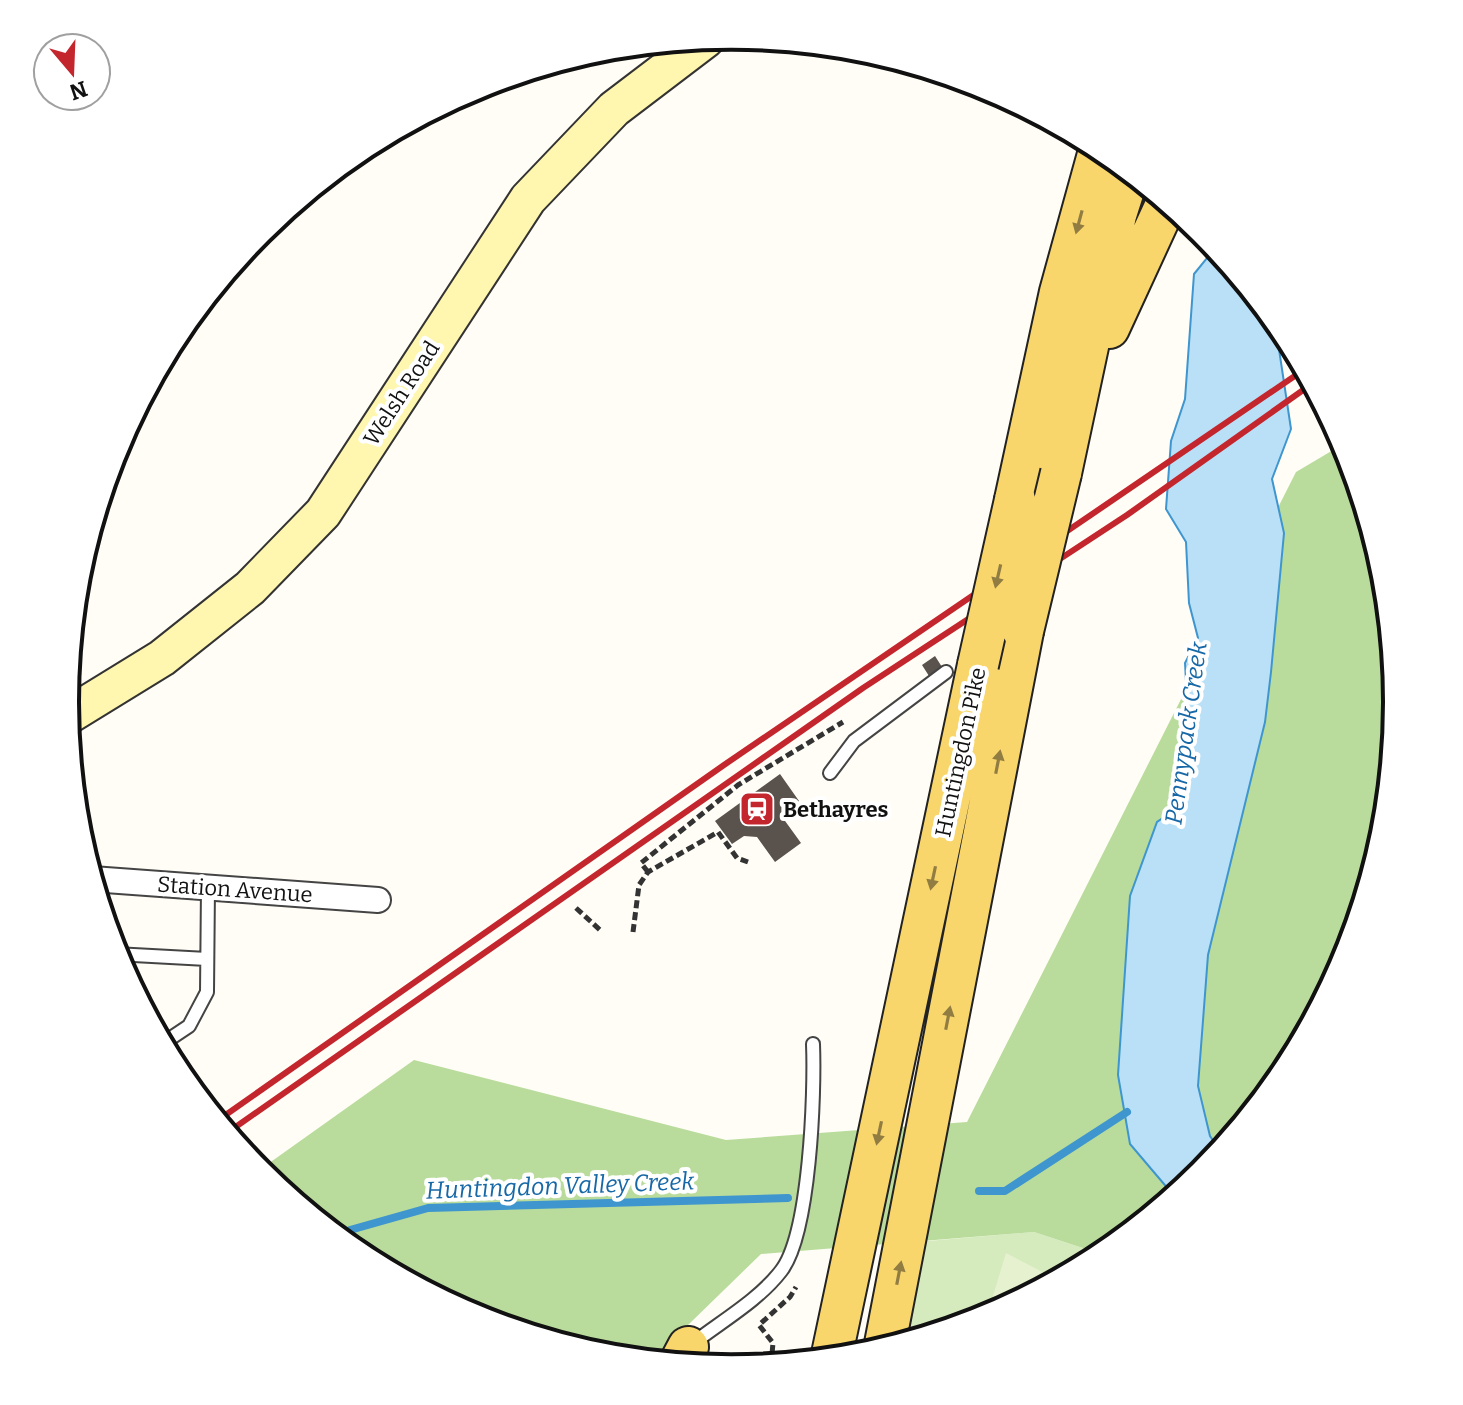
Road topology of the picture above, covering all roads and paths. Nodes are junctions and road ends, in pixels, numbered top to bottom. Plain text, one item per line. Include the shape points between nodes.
1 (690, 51) edge
2 (1096, 161) edge
3 (1126, 183) edge
4 (1162, 212) edge
5 (1075, 405) junction
6 (962, 668) junction
7 (79, 709) edge
8 (846, 720) dead end
9 (830, 773) dead end
10 (748, 862) dead end
11 (648, 872) junction
12 (104, 880) edge
13 (208, 887) junction
14 (378, 900) dead end
15 (576, 908) dead end
16 (600, 930) dead end
17 (633, 932) dead end
18 (130, 955) edge
19 (207, 959) junction
20 (172, 1038) edge
21 (813, 1044) dead end
22 (887, 1336) edge
23 (832, 1347) edge
24 (684, 1353) edge

1 - 7 main road, Welsh Road via 614,109 528,199 323,513 250,588 162,658
2 -> 6 main road, Huntingdon Pike, bridge via 1060,292 1015,500
3 - 5 main road, Huntingdon Pike
4 - 5 main road
22 -> 5 main road, Huntingdon Pike, bridge via 1023,631
6 - 9 lane via 854,741
6 -> 23 main road, Huntingdon Pike
8 - 11 path via 738,785 641,863
10 - 11 path via 737,858 718,832
11 - 17 path via 639,885
12 - 13 street, Station Avenue
13 - 14 street, Station Avenue
13 - 19 lane
15 - 16 path
18 - 19 lane
19 - 20 lane via 207,992 189,1026
21 - 24 lane via 815,1080 792,1252 780,1272

